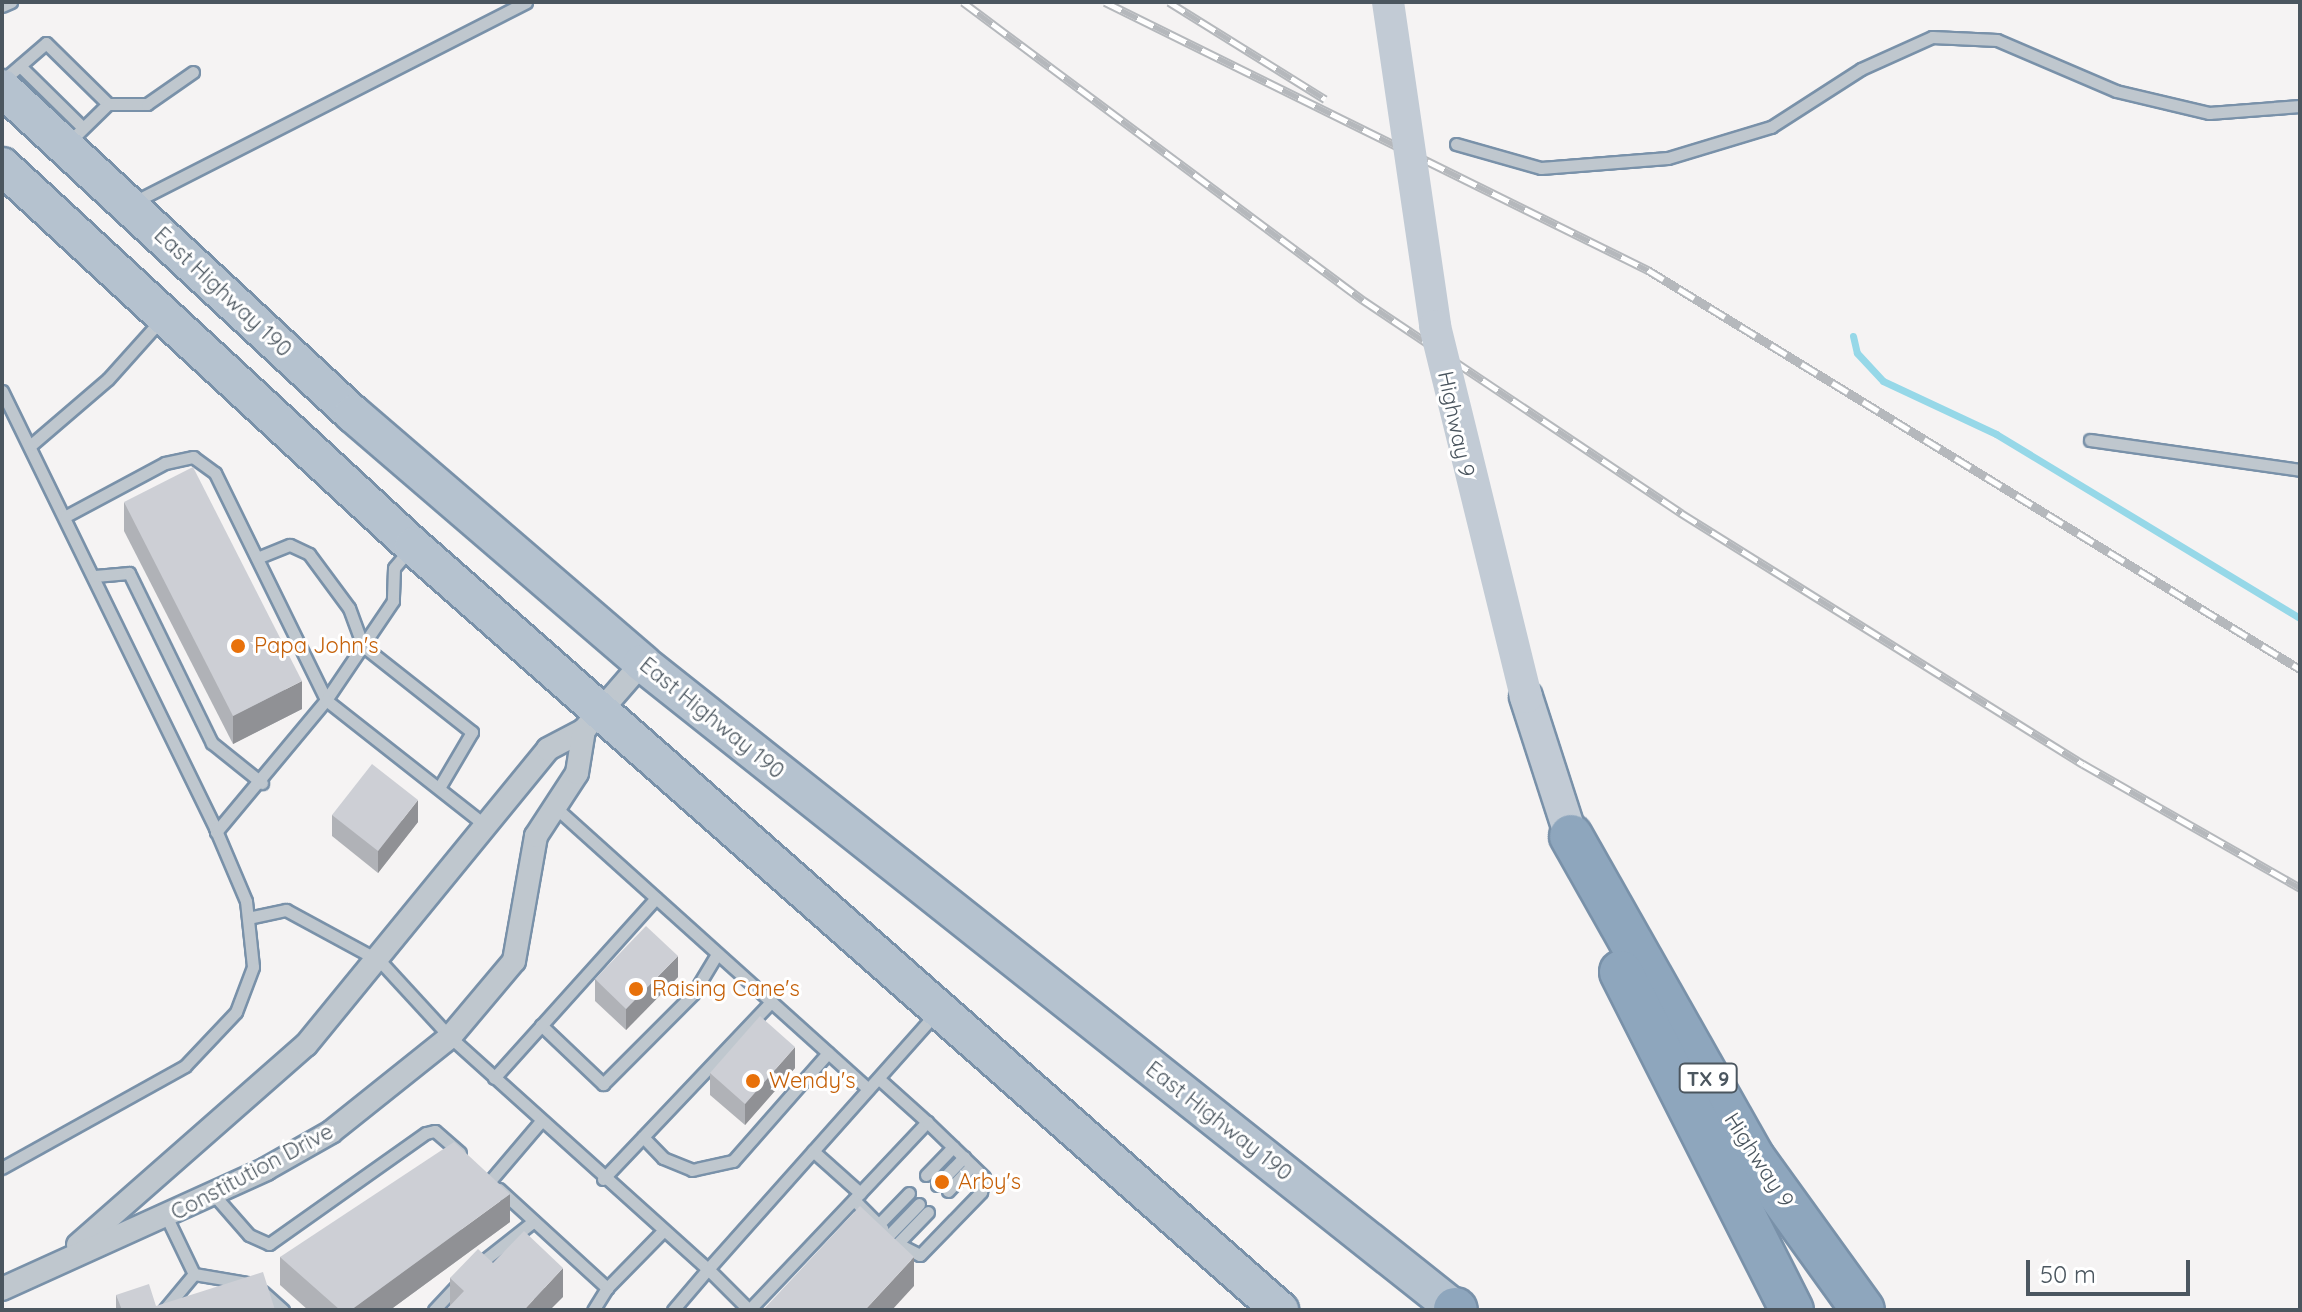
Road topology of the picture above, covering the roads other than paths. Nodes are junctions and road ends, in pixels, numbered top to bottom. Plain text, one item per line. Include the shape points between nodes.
1 (11, 2) edge
2 (526, 2) edge
3 (1388, 2) edge
4 (2, 6) edge
5 (193, 72) dead end
6 (11, 77) edge
7 (2, 81) edge
8 (108, 104) junction
9 (2300, 106) edge
10 (74, 136) junction
11 (1456, 144) dead end
12 (2, 166) edge
13 (130, 204) junction
14 (165, 317) junction
15 (2, 391) edge
16 (353, 414) junction
17 (2090, 440) dead end
18 (31, 445) junction
19 (2300, 470) edge
20 (66, 516) junction
21 (413, 546) junction
22 (257, 558) junction
23 (95, 576) junction
24 (363, 646) junction
25 (642, 663) junction
26 (326, 700) junction
27 (592, 721) junction
28 (262, 783) junction
29 (439, 788) junction
30 (551, 804) junction
31 (486, 826) junction
32 (216, 832) junction
33 (1571, 836) junction
34 (656, 898) junction
35 (248, 918) junction
36 (717, 954) junction
37 (380, 961) junction
38 (771, 1002) junction
39 (939, 1009) junction
40 (541, 1025) junction
41 (450, 1037) junction
42 (828, 1053) junction
43 (494, 1078) junction
44 (879, 1079) junction
45 (868, 1089) junction
46 (541, 1121) junction
47 (927, 1122) junction
48 (643, 1137) junction
49 (953, 1147) junction
50 (813, 1151) junction
51 (468, 1161) edge
52 (968, 1161) junction
53 (2, 1168) edge
54 (479, 1171) edge
55 (926, 1175) dead end
56 (603, 1179) junction
57 (490, 1181) junction
58 (942, 1188) dead end
59 (909, 1193) dead end
60 (214, 1195) junction
61 (857, 1196) junction
62 (924, 1208) dead end
63 (167, 1218) junction
64 (534, 1221) junction
65 (879, 1224) junction
66 (663, 1231) junction
67 (893, 1239) junction
68 (68, 1254) junction
69 (708, 1269) junction
70 (194, 1274) junction
71 (607, 1288) junction
72 (2, 1289) edge
73 (164, 1310) edge
74 (283, 1310) edge
75 (434, 1310) edge
76 (593, 1310) edge
77 (673, 1310) edge
78 (749, 1310) edge
79 (1280, 1310) edge
80 (1455, 1310) edge
81 (1792, 1310) edge
82 (1863, 1310) edge

1 - 4 lane
2 - 13 lane
3 - 33 main road, Highway 9 / TX 9, bridge via 1435,326 1526,697
5 - 8 lane via 147,104
6 - 7 lane
6 - 8 lane via 46,43
6 - 10 main road, East Highway 190
8 - 10 lane
9 - 11 lane via 2209,113 2116,91 1997,40 1932,37 1861,69 1771,127 1668,158 1541,168
10 - 13 main road, East Highway 190
12 - 14 main road
13 - 16 main road, East Highway 190
14 - 16 main road via 192,298 206,303 305,396
14 - 18 lane via 108,379
14 - 21 main road
15 - 18 lane
16 - 25 main road, East Highway 190
17 - 19 lane
18 - 20 lane
20 - 22 lane via 165,463 193,457 215,473
20 - 23 lane
21 - 24 lane via 394,568 393,601
21 - 27 main road
22 - 24 lane via 290,545 309,554 349,608
22 - 26 lane
23 - 28 lane via 129,573 212,743
23 - 32 lane
24 - 26 lane
24 - 29 lane via 472,732
25 - 27 street, Constitution Drive
25 - 80 main road, East Highway 190
26 - 28 lane
26 - 29 lane
27 - 30 street, Constitution Drive via 577,773
27 - 31 street, Constitution Drive via 548,749
27 - 39 main road
28 - 32 lane
29 - 31 lane
30 - 34 lane
30 - 41 street, Constitution Drive via 526,874 514,961
31 - 37 street, Constitution Drive
32 - 35 lane
33 - 81 highway, Highway 9 / TX 9 via 1656,1051
33 - 82 highway, Highway 9 / TX 9 via 1754,1159
34 - 36 lane
34 - 40 lane
35 - 37 lane via 286,910
35 - 53 lane via 253,967 242,999 185,1066
36 - 38 lane
36 - 40 lane via 693,994 603,1084
37 - 41 lane
37 - 68 street, Constitution Drive via 306,1045
38 - 42 lane
38 - 48 lane
39 - 44 lane
39 - 79 main road
40 - 43 lane
41 - 43 lane
41 - 60 street, Constitution Drive via 331,1132
42 - 45 lane
42 - 48 lane via 733,1161 692,1170 663,1158
43 - 46 lane
44 - 45 lane
44 - 47 lane
45 - 50 lane
46 - 56 lane
46 - 57 lane
47 - 49 lane
47 - 61 lane
48 - 56 lane
49 - 52 lane
49 - 55 lane
50 - 61 lane
50 - 69 lane
51 - 60 lane via 435,1131 426,1133 269,1244 249,1235
52 - 58 lane
52 - 67 lane via 984,1177 981,1192 920,1255
54 - 57 lane
56 - 66 lane
57 - 64 lane
59 - 65 lane
60 - 63 street, Constitution Drive
61 - 65 lane
61 - 78 lane
62 - 67 lane
63 - 68 street, Constitution Drive
63 - 70 lane
64 - 71 lane
64 - 75 lane via 503,1252 471,1269
65 - 67 lane
66 - 69 lane
66 - 71 lane
68 - 72 street, Constitution Drive
69 - 77 lane
69 - 78 lane
70 - 73 lane
70 - 74 lane via 255,1285
71 - 76 lane

